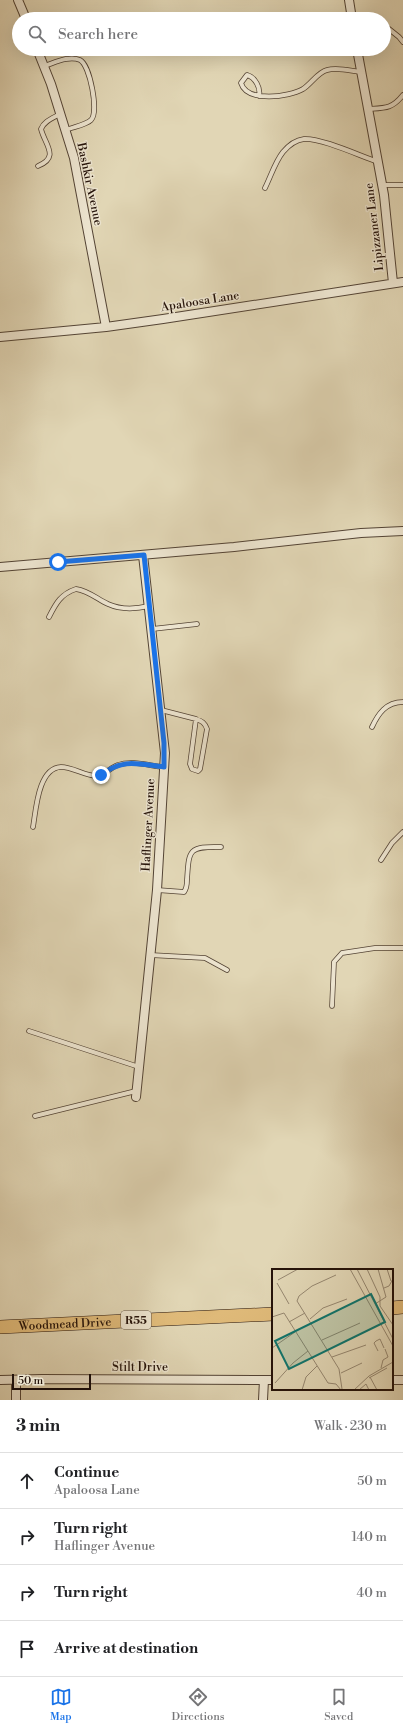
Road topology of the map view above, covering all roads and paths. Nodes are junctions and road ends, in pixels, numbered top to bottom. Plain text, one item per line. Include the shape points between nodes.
1 (18, 0) edge
2 (348, 0) edge
3 (23, 12) edge
4 (351, 12) edge
5 (391, 31) edge
6 (403, 42) edge
7 (40, 56) edge
8 (358, 56) edge
9 (44, 66) junction
10 (361, 72) junction
11 (403, 95) edge
12 (260, 96) junction
13 (368, 109) junction
14 (61, 114) junction
15 (66, 130) junction
16 (378, 162) junction
17 (38, 166) dead end
18 (403, 185) edge
19 (382, 186) junction
20 (265, 188) dead end
21 (403, 282) edge
22 (393, 283) junction
23 (106, 327) junction
24 (0, 337) edge
25 (403, 532) edge
26 (144, 555) junction
27 (0, 567) edge
28 (149, 606) junction
29 (49, 617) dead end
30 (197, 624) dead end
31 (152, 629) junction
32 (403, 702) edge
33 (160, 710) junction
34 (196, 719) junction
35 (372, 727) dead end
36 (164, 767) junction
37 (33, 827) dead end
38 (403, 832) edge
39 (220, 847) dead end
40 (381, 860) dead end
41 (157, 890) junction
42 (403, 948) edge
43 (150, 955) junction
44 (227, 970) dead end
45 (332, 1006) dead end
46 (29, 1031) dead end
47 (139, 1067) junction
48 (136, 1094) joint
49 (35, 1116) dead end
50 (403, 1307) edge
51 (393, 1308) edge
52 (272, 1314) edge
53 (0, 1327) edge
54 (0, 1380) edge
55 (16, 1380) junction
56 (264, 1380) junction
57 (272, 1380) edge
58 (16, 1400) edge
59 (263, 1400) edge

1 - 3 street
2 - 4 street
5 - 6 lane
7 - 9 street, Bashkir Avenue
8 - 10 street, Lipizzaner Lane
9 - 14 street, Bashkir Avenue
9 - 15 lane via 75,58 87,67 94,114 88,122
10 - 12 lane via 325,70 304,88 293,93
10 - 13 street, Lipizzaner Lane
11 - 13 lane via 388,108
12 - 12 lane via 243,88 240,83 247,75 253,78 260,90
13 - 16 street, Lipizzaner Lane
14 - 15 street, Bashkir Avenue
14 - 17 lane via 42,126 43,137 50,154 49,160
15 - 23 street, Bashkir Avenue via 77,170
16 - 19 street, Lipizzaner Lane
16 - 20 lane via 322,142 303,139 290,145 284,152
18 - 19 lane
19 - 22 street, Lipizzaner Lane
21 - 22 street, Apaloosa Lane
22 - 23 street, Apaloosa Lane
23 - 24 street, Apaloosa Lane
25 - 26 street via 361,533
26 - 27 street
26 - 28 street, Haflinger Avenue
28 - 29 lane via 136,609 114,606 90,593 76,589 63,595
28 - 31 street, Haflinger Avenue
30 - 31 lane
31 - 33 street, Haflinger Avenue
32 - 35 lane via 389,705 382,710
33 - 34 lane
33 - 36 street, Haflinger Avenue
34 - 34 lane via 202,721 207,729 198,771 192,769 190,764
36 - 37 lane via 120,764 95,776 62,767 55,769 39,789
36 - 41 street, Haflinger Avenue
38 - 40 lane
39 - 41 lane via 198,848 188,856 187,885 184,892
41 - 43 street, Haflinger Avenue
42 - 45 lane via 375,948 342,953 334,962
43 - 44 lane via 205,958
43 - 47 street, Haflinger Avenue
46 - 47 lane
47 - 48 street, Haflinger Avenue
48 - 49 lane
50 - 51 main road
52 - 53 main road, Woodmead Drive / R55
54 - 55 street, Stilt Drive
55 - 56 street, Stilt Drive
55 - 58 street
56 - 57 street, Stilt Drive
56 - 59 street

